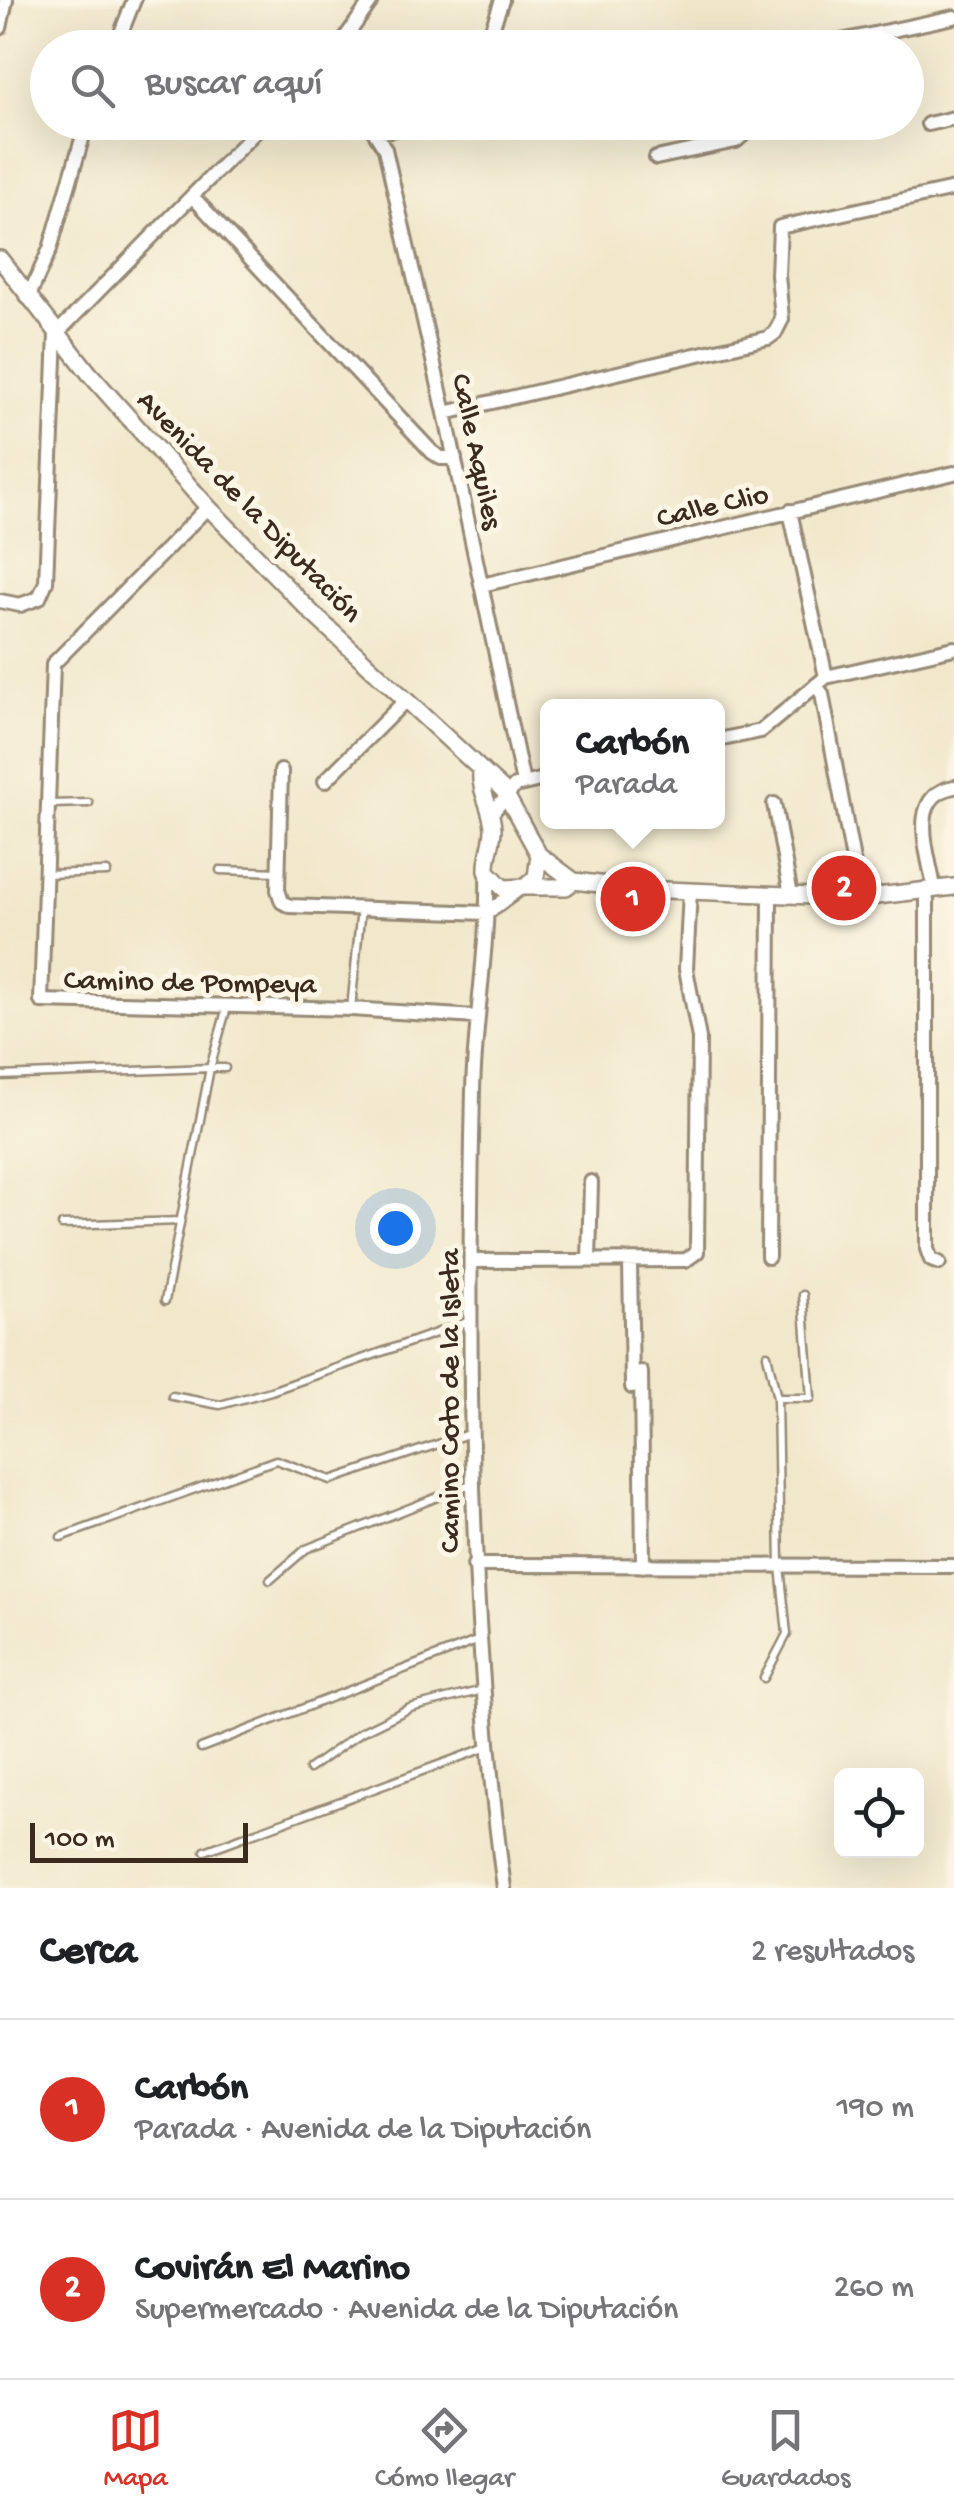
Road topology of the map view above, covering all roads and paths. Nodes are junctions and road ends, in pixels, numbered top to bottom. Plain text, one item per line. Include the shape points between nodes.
1 (6, 0) edge
2 (134, 0) edge
3 (372, 0) edge
4 (502, 0) edge
5 (954, 17) edge
6 (0, 28) edge
7 (122, 30) edge
8 (351, 30) edge
9 (492, 30) edge
10 (893, 30) edge
11 (954, 118) edge
12 (928, 124) dead end
13 (82, 140) edge
14 (247, 140) edge
15 (379, 140) edge
16 (738, 140) edge
17 (656, 158) dead end
18 (954, 189) edge
19 (192, 196) junction
20 (1, 261) edge
21 (28, 298) junction
22 (56, 334) junction
23 (446, 413) junction
24 (455, 458) junction
25 (954, 473) edge
26 (208, 507) junction
27 (790, 511) junction
28 (482, 584) junction
29 (0, 600) edge
30 (954, 648) edge
31 (821, 681) junction
32 (404, 702) junction
33 (725, 738) edge
34 (281, 772) dead end
35 (481, 772) junction
36 (540, 780) edge
37 (325, 781) dead end
38 (523, 783) junction
39 (954, 787) edge
40 (506, 794) junction
41 (89, 803) dead end
42 (46, 804) junction
43 (774, 804) dead end
44 (491, 814) junction
45 (491, 848) junction
46 (535, 848) junction
47 (220, 870) dead end
48 (488, 870) junction
49 (107, 872) dead end
50 (279, 872) junction
51 (44, 874) junction
52 (574, 881) junction
53 (954, 886) edge
54 (521, 888) junction
55 (929, 889) junction
56 (690, 891) junction
57 (770, 894) junction
58 (791, 895) junction
59 (860, 898) junction
60 (361, 906) junction
61 (486, 913) junction
62 (228, 1006) junction
63 (351, 1009) junction
64 (476, 1016) junction
65 (210, 1068) junction
66 (225, 1068) dead end
67 (0, 1076) edge
68 (591, 1182) dead end
69 (181, 1221) junction
70 (62, 1225) dead end
71 (768, 1257) dead end
72 (471, 1261) junction
73 (589, 1262) junction
74 (630, 1262) junction
75 (939, 1263) dead end
76 (803, 1295) dead end
77 (165, 1301) dead end
78 (470, 1321) junction
79 (767, 1355) dead end
80 (641, 1372) dead end
81 (172, 1396) dead end
82 (778, 1398) junction
83 (472, 1433) junction
84 (634, 1450) dead end
85 (472, 1483) junction
86 (62, 1537) dead end
87 (474, 1565) junction
88 (643, 1566) junction
89 (780, 1566) junction
90 (954, 1566) edge
91 (270, 1580) dead end
92 (481, 1639) junction
93 (764, 1678) dead end
94 (485, 1689) junction
95 (490, 1746) junction
96 (201, 1748) dead end
97 (309, 1769) dead end
98 (205, 1851) dead end
99 (504, 1888) edge

1 - 6 street
2 - 7 street
3 - 8 street
4 - 9 street
5 - 10 street
11 - 12 street
13 - 21 street via 50,249
14 - 19 street
15 - 23 street, Calle Aquiles
16 - 17 street
18 - 23 street via 780,227 782,319 768,338
19 - 22 street
19 - 24 street via 432,452
20 - 21 street, Avenida de la Diputación
21 - 22 street, Avenida de la Diputación
22 - 26 street, Avenida de la Diputación
22 - 29 street via 46,582 39,598 20,604
23 - 24 street, Calle Aquiles
24 - 28 street, Calle Aquiles
25 - 27 street, Calle Clio
26 - 32 street, Avenida de la Diputación
26 - 42 street, Camino de Pompeya via 53,664
27 - 28 street, Calle Clio
27 - 31 street
28 - 38 street, Calle Aquiles
30 - 31 street
31 - 33 street via 760,731
31 - 59 street
32 - 35 street, Avenida de la Diputación
32 - 37 street
34 - 50 street
35 - 40 street, Avenida de la Diputación
35 - 44 street
36 - 38 street
38 - 40 street
39 - 55 street via 934,795 924,812
40 - 44 street
40 - 46 street, Avenida de la Diputación
41 - 42 lane
42 - 51 street, Camino de Pompeya
43 - 58 street
44 - 45 street
45 - 46 street via 510,836
45 - 48 street
46 - 52 street, Avenida de la Diputación
46 - 54 street via 540,870
47 - 50 lane
48 - 54 street via 502,888
48 - 61 street, Camino Coto de la Isleta
49 - 51 lane
50 - 60 street via 278,894 286,904
51 - 62 street, Camino de Pompeya via 41,1001
52 - 54 street
52 - 56 street
53 - 55 street
54 - 61 street
55 - 59 street
55 - 75 street via 926,1249
56 - 57 street
56 - 74 street via 686,969 699,1038 699,1248 686,1260
57 - 58 street
57 - 71 street
58 - 59 street
60 - 61 street
60 - 63 lane
61 - 64 street, Camino Coto de la Isleta
62 - 63 street, Camino de Pompeya
62 - 65 lane
63 - 64 street, Camino de Pompeya
64 - 72 street, Camino Coto de la Isleta
65 - 66 lane
65 - 67 lane
65 - 69 lane
68 - 73 street
69 - 70 lane
69 - 77 lane
72 - 73 street
72 - 78 street, Camino Coto de la Isleta
73 - 74 street
74 - 84 street
76 - 82 lane via 811,1398
78 - 81 lane via 220,1404
78 - 83 street, Camino Coto de la Isleta
79 - 82 lane
80 - 88 street
82 - 89 lane
83 - 85 street, Camino Coto de la Isleta
83 - 86 lane via 332,1480 276,1460
85 - 87 street, Camino Coto de la Isleta
85 - 91 lane via 306,1549
87 - 88 street
87 - 92 street, Camino Coto de la Isleta
88 - 89 street
89 - 90 street
89 - 93 lane via 787,1634
92 - 94 street, Camino Coto de la Isleta
92 - 96 lane
94 - 95 street, Camino Coto de la Isleta
94 - 97 lane via 410,1708
95 - 98 lane
95 - 99 street, Camino Coto de la Isleta

